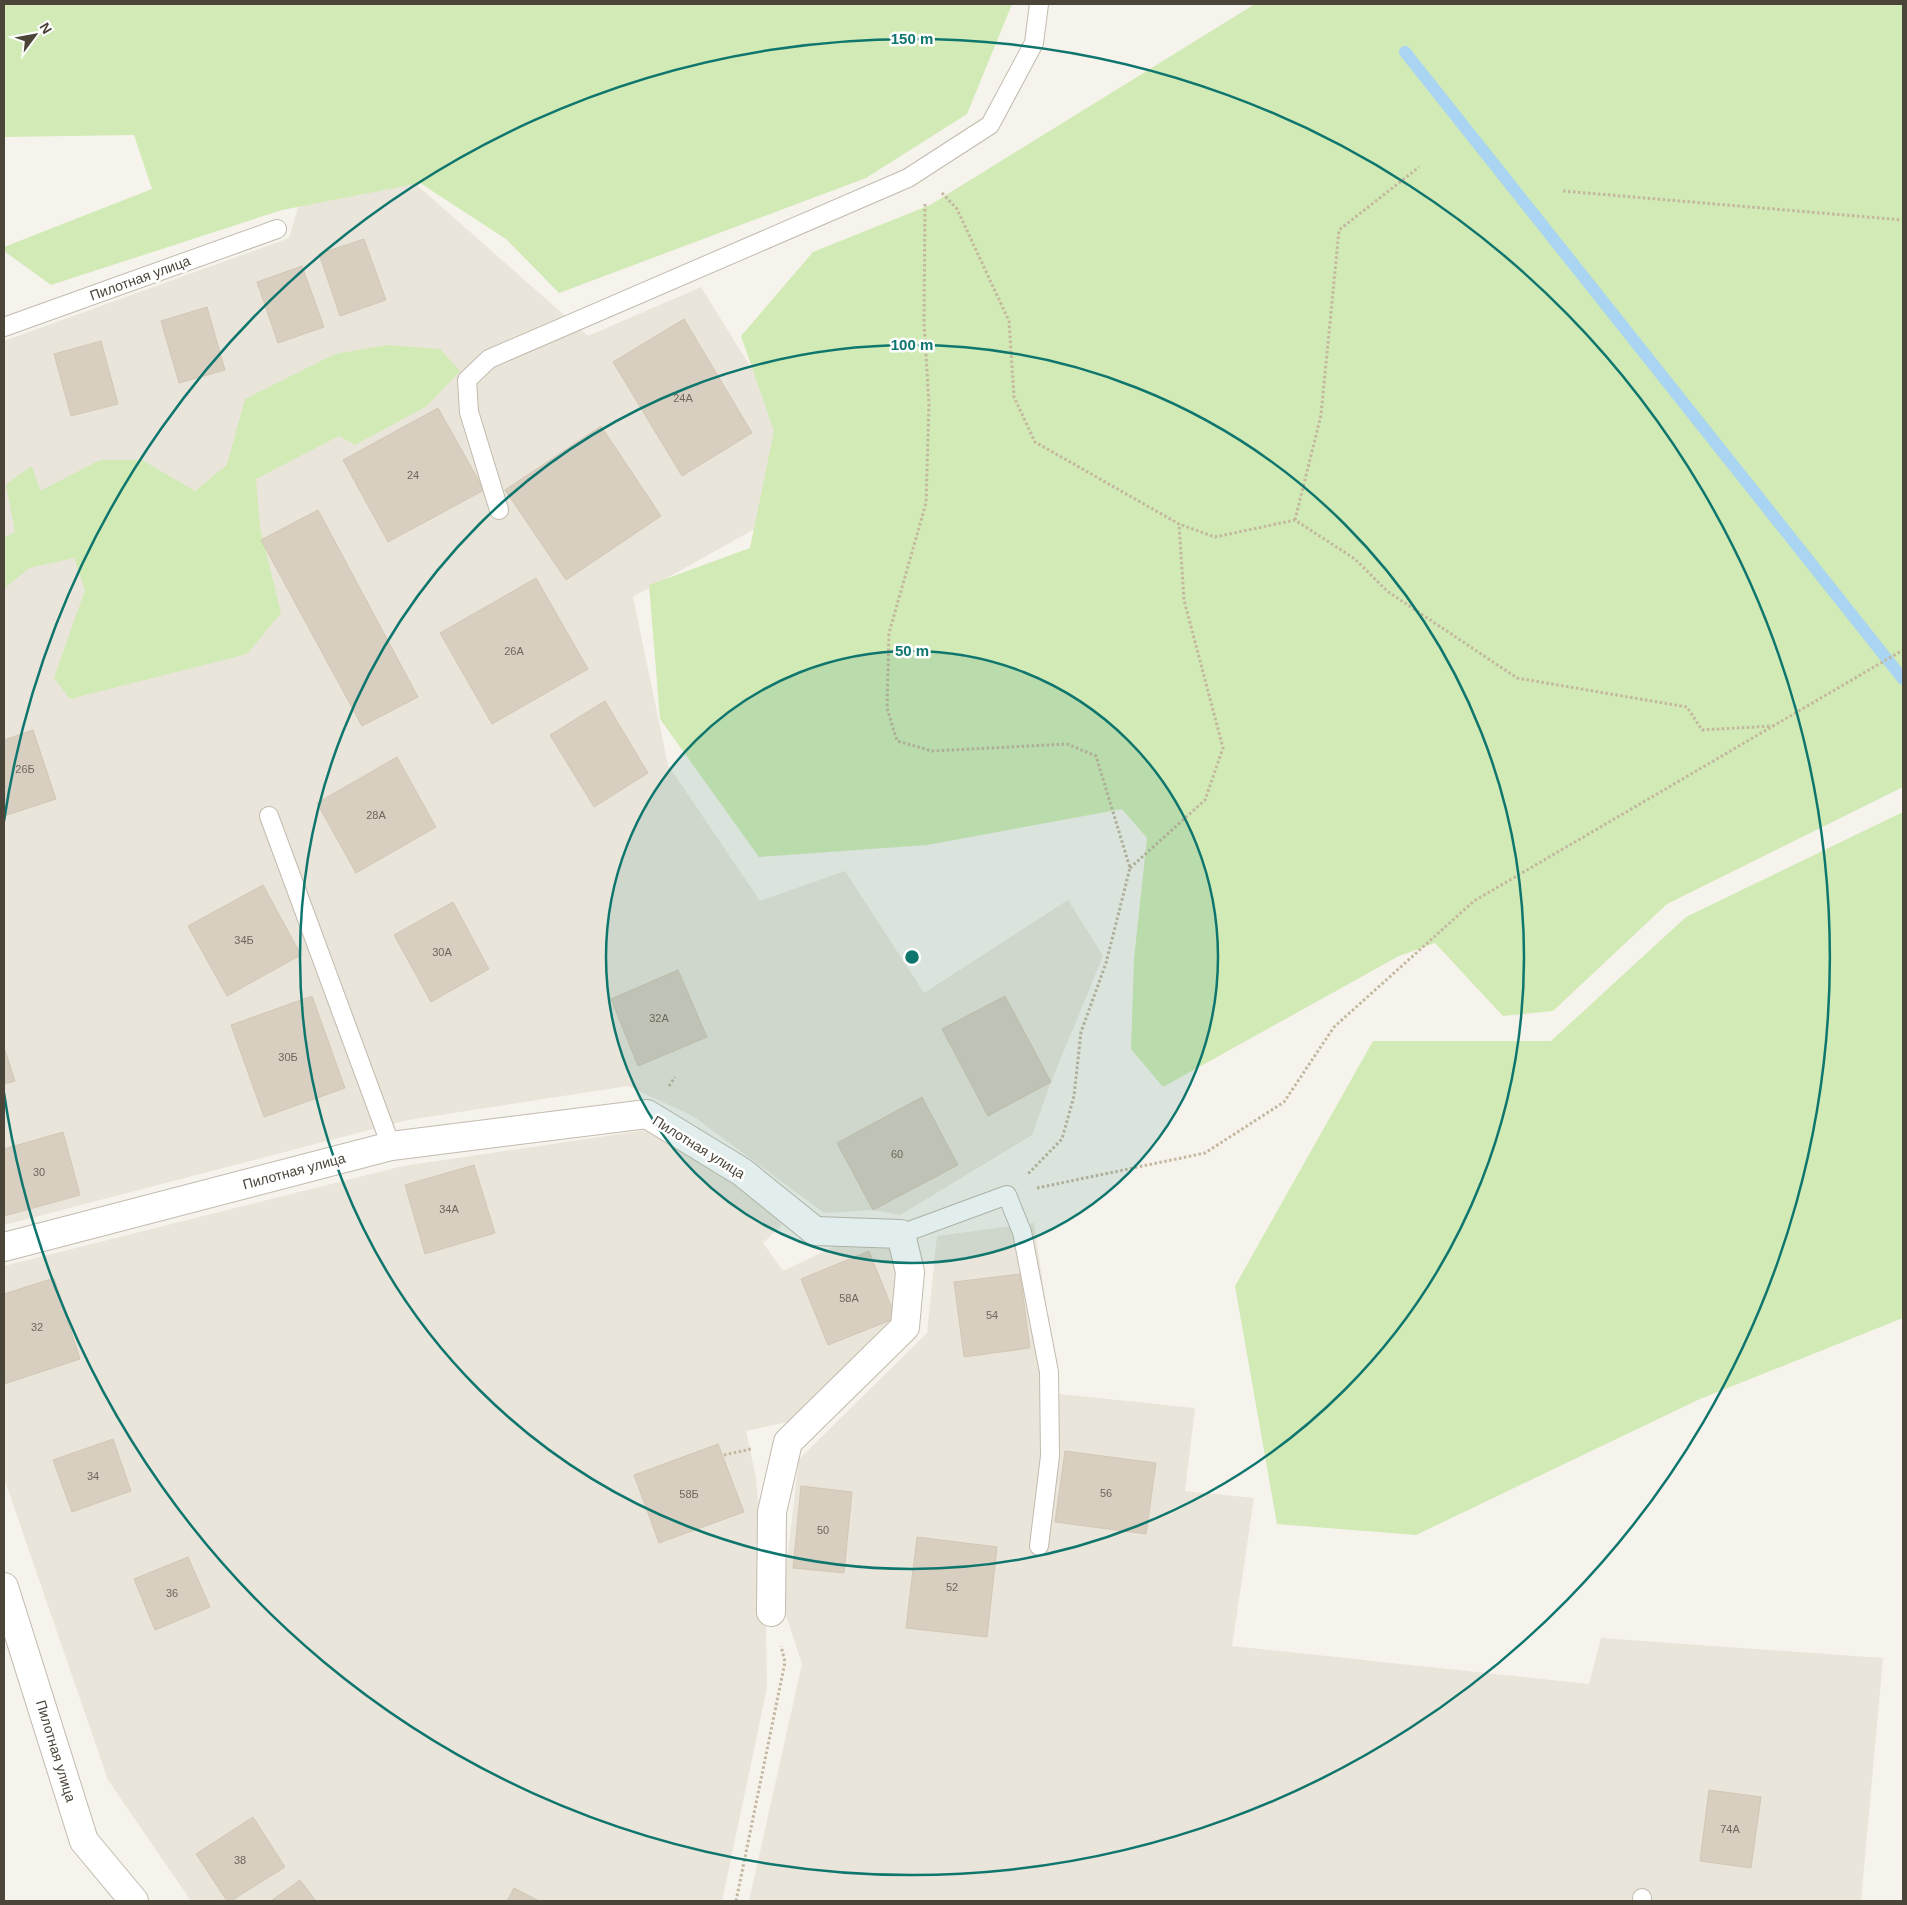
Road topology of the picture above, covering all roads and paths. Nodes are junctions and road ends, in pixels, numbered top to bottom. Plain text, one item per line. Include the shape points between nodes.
1 (1039, 4) edge
2 (1419, 167) dead end
3 (908, 178) junction
4 (1563, 191) dead end
5 (1903, 220) edge
6 (277, 228) dead end
7 (4, 327) edge
8 (499, 510) dead end
9 (1295, 520) junction
10 (1179, 524) junction
11 (1903, 650) edge
12 (1772, 726) junction
13 (269, 816) dead end
14 (1130, 868) junction
15 (391, 1146) junction
16 (1008, 1195) junction
17 (901, 1234) junction
18 (4, 1247) edge
19 (1039, 1546) dead end
20 (4, 1587) edge
21 (771, 1612) joint
22 (134, 1901) edge
23 (736, 1901) edge

1 - 3 lane via 1034,43 990,125
2 - 9 path via 1340,230 1321,415
3 - 8 lane via 488,359 467,380 467,388 469,412
3 - 10 path via 932,184 957,209 1009,321 1014,397 1035,442
3 - 14 path via 925,200 924,322 929,404 926,503 889,633 888,708 896,741 932,750 1066,744 1096,756
4 - 5 path
6 - 7 lane, Пилотная улица
9 - 10 path via 1215,537
9 - 12 path via 1355,558 1387,591 1517,678 1687,707 1702,730
10 - 14 path via 1184,600 1223,748 1205,800
11 - 12 path
12 - 16 path via 1474,901 1334,1027 1284,1102 1204,1153
13 - 15 lane
14 - 16 path via 1106,963 1081,1032 1074,1096 1062,1139
15 - 17 street, Пилотная улица via 647,1114 742,1172 816,1231
15 - 18 street, Пилотная улица
16 - 17 lane
16 - 19 lane via 1022,1232 1049,1372 1050,1456
17 - 21 street via 910,1272 905,1327 788,1442 772,1512
20 - 22 street, Пилотная улица via 84,1841
21 - 23 path via 785,1662

